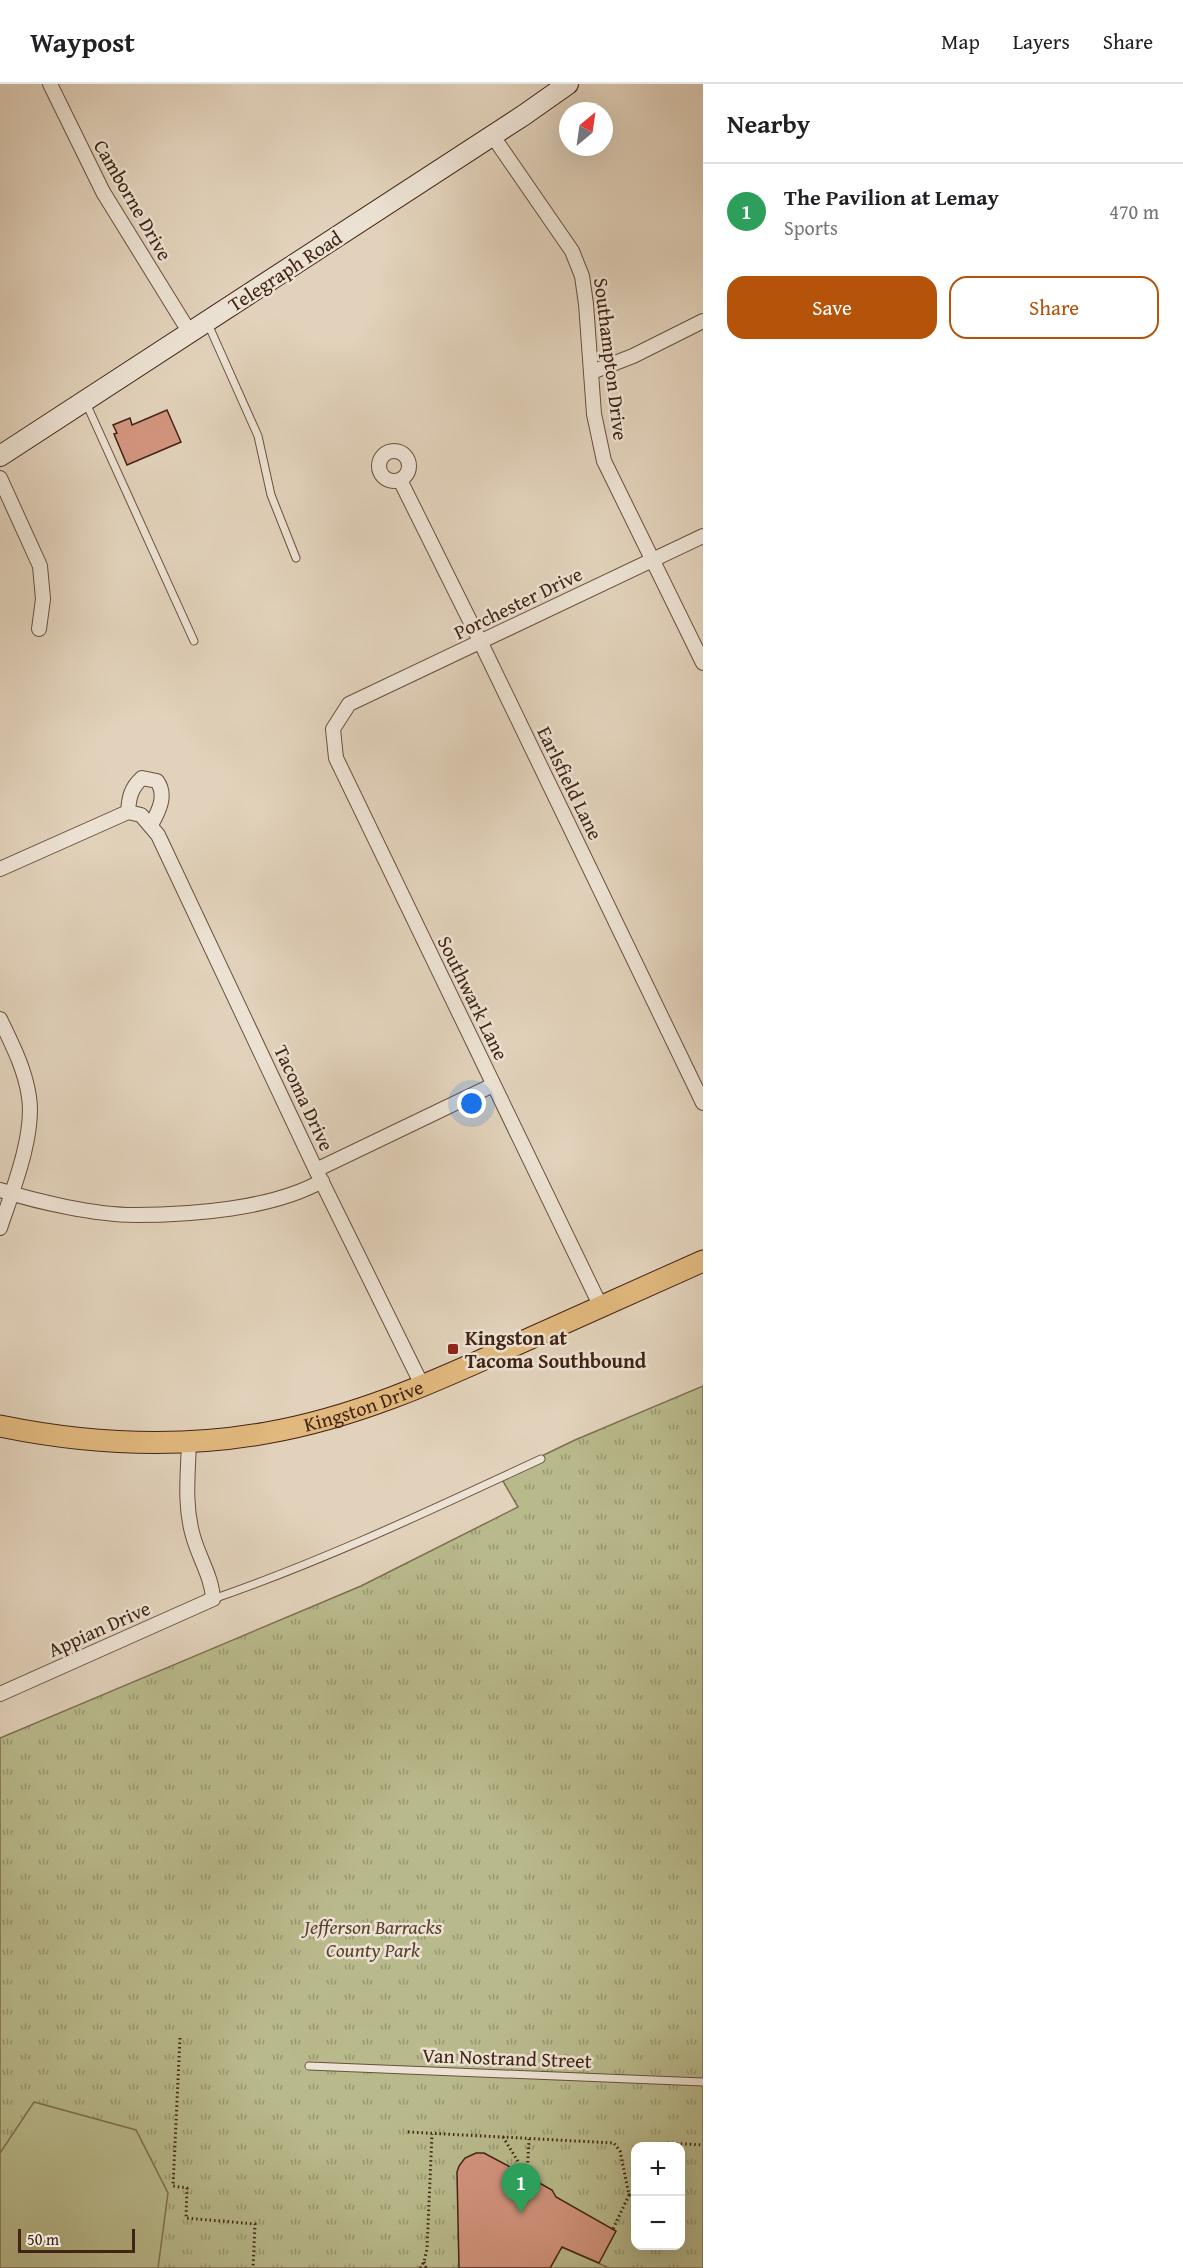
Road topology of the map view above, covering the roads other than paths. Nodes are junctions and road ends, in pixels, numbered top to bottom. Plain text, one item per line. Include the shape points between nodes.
1 (50, 84) edge
2 (568, 84) edge
3 (492, 135) junction
4 (703, 321) edge
5 (207, 322) junction
6 (190, 333) junction
7 (592, 372) junction
8 (85, 401) junction
9 (0, 456) edge
10 (0, 478) edge
11 (400, 480) dead end
12 (703, 536) edge
13 (296, 558) dead end
14 (653, 560) junction
15 (39, 629) dead end
16 (194, 641) dead end
17 (481, 643) junction
18 (703, 663) edge
19 (349, 704) joint
20 (128, 812) junction
21 (150, 825) junction
22 (0, 869) edge
23 (0, 1018) edge
24 (493, 1085) junction
25 (703, 1103) edge
26 (319, 1175) junction
27 (6, 1192) edge
28 (0, 1228) edge
29 (703, 1261) edge
30 (601, 1307) junction
31 (423, 1387) junction
32 (0, 1426) edge
33 (189, 1442) junction
34 (541, 1459) dead end
35 (213, 1599) junction
36 (0, 1694) edge
37 (309, 2066) dead end
38 (703, 2082) edge

1 - 6 street, Camborne Drive via 103,192
2 - 3 main road, Telegraph Road
3 - 5 main road, Telegraph Road
3 - 7 street, Southampton Drive via 572,251 582,276
4 - 7 street
5 - 6 main road, Telegraph Road
5 - 13 lane via 258,436 271,495
6 - 8 main road, Telegraph Road
7 - 14 street, Southampton Drive via 594,414 604,461
8 - 9 main road, Telegraph Road
8 - 16 lane
10 - 15 street via 40,566 43,600
11 - 17 street, Earlsfield Lane
12 - 14 street, Porchester Drive
14 - 17 street, Porchester Drive
14 - 18 street, Southampton Drive
17 - 19 street, Porchester Drive
17 - 25 street, Earlsfield Lane
19 - 24 street, Southwark Lane via 333,729 336,758
20 - 21 street, Tacoma Drive via 141,815
20 - 21 street via 135,784 142,778 157,781 162,787 162,798
20 - 22 street
21 - 26 street, Tacoma Drive
23 - 27 street via 22,1066 30,1098 29,1129
24 - 26 street
24 - 30 street, Southwark Lane
26 - 27 street via 303,1191 228,1209 133,1215 70,1208
26 - 31 street, Tacoma Drive
27 - 28 street
29 - 30 main road, Kingston Drive
30 - 31 main road, Kingston Drive
31 - 33 main road, Kingston Drive via 298,1426
32 - 33 main road, Kingston Drive via 105,1442
33 - 35 street via 186,1500 192,1535 213,1588
34 - 35 lane via 403,1523 267,1581
35 - 36 street, Appian Drive
37 - 38 lane, Van Nostrand Street

